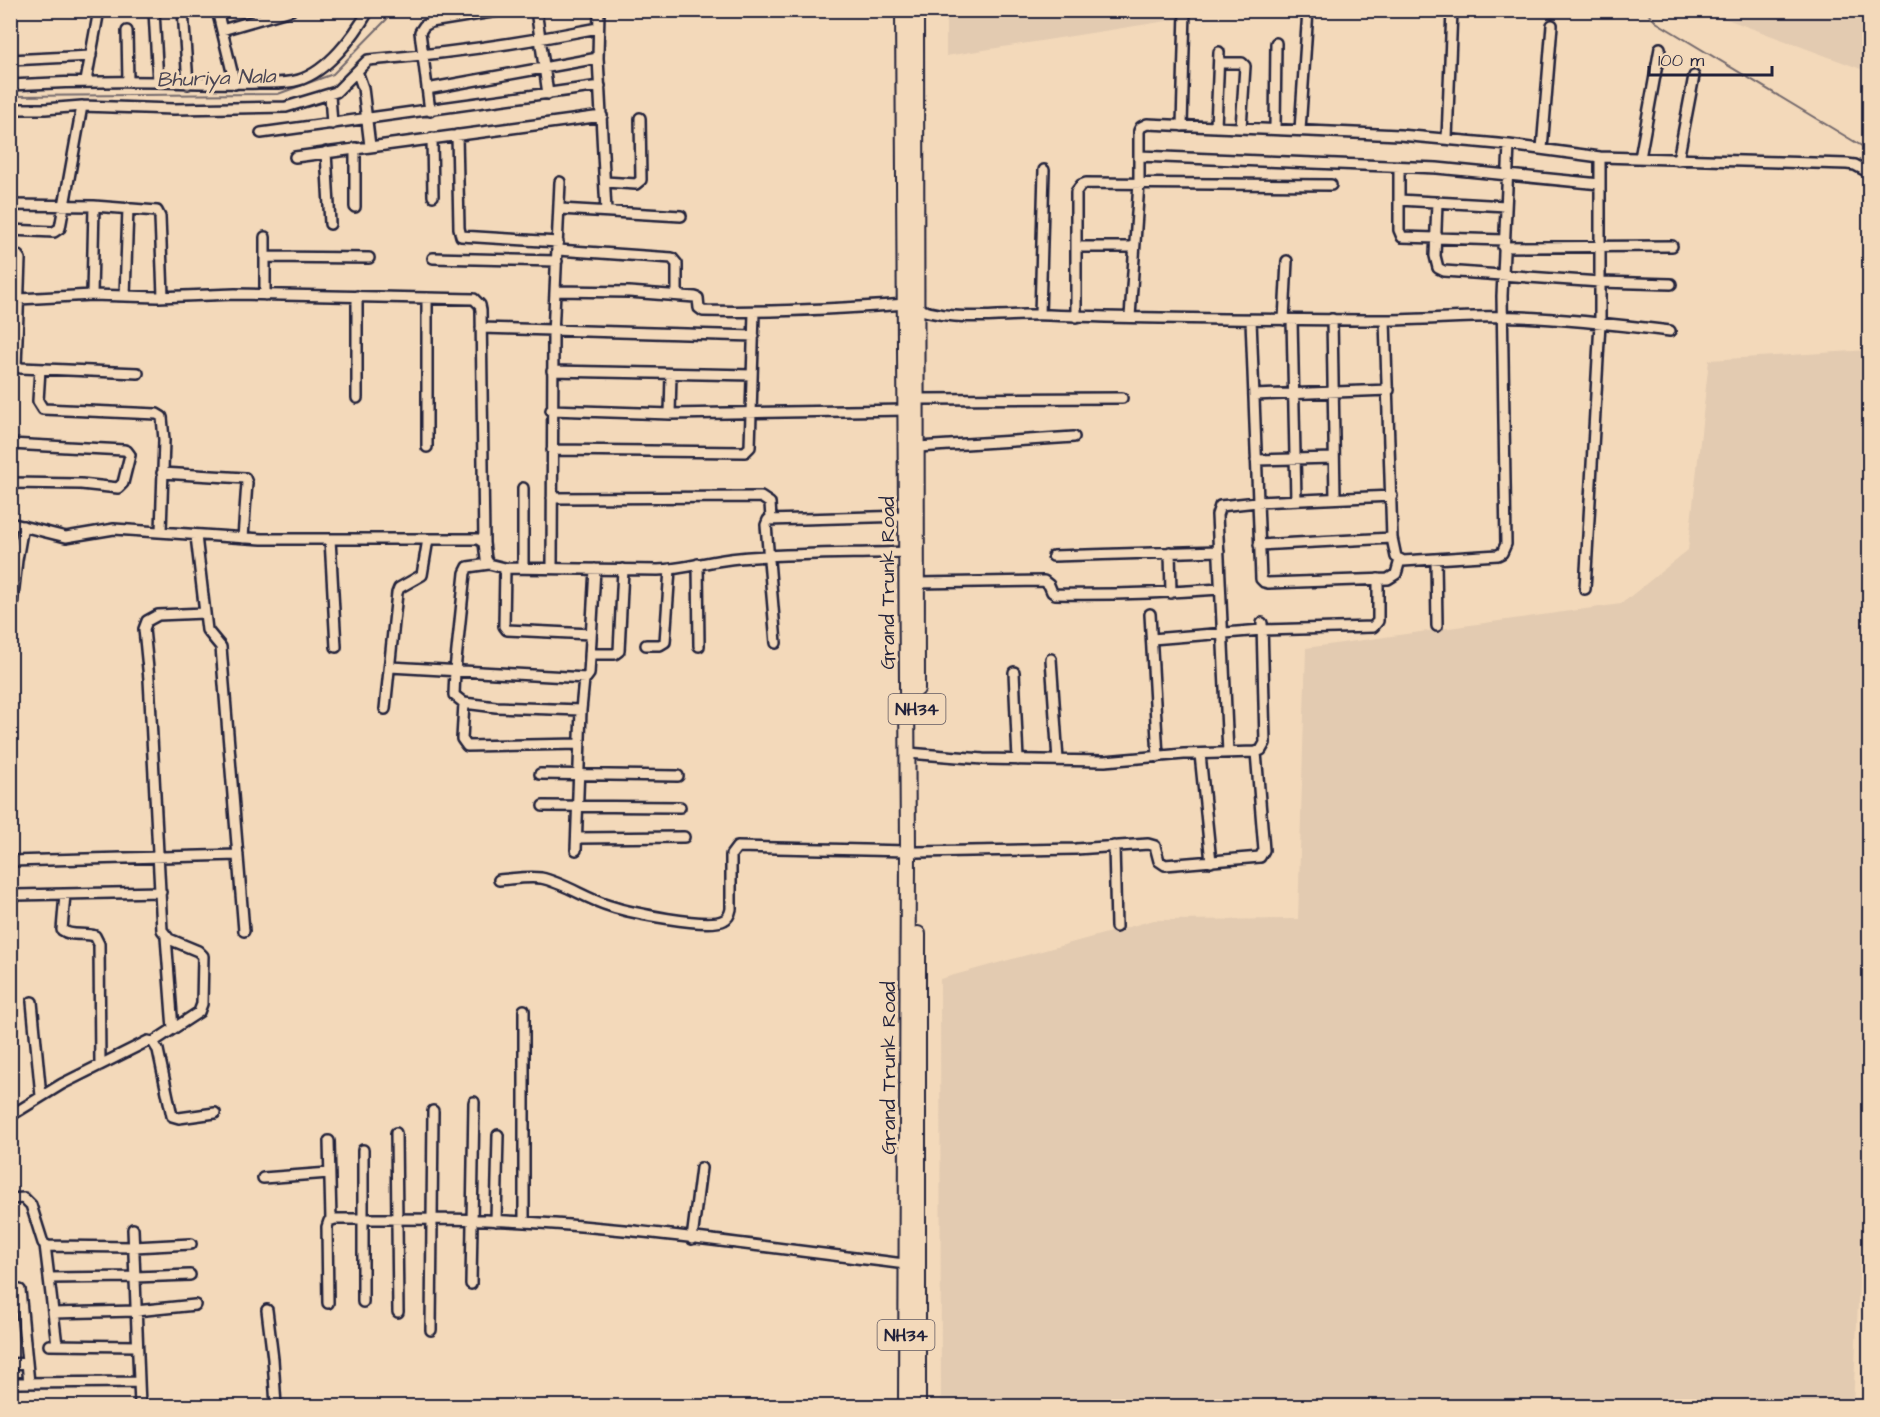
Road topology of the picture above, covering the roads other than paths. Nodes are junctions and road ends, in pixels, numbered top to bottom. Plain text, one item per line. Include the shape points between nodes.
1 (99, 10) edge
2 (183, 10) edge
3 (217, 10) edge
4 (291, 10) edge
5 (369, 10) edge
6 (504, 10) edge
7 (536, 10) edge
8 (599, 10) edge
9 (903, 10) edge
10 (915, 10) edge
11 (1185, 10) edge
12 (1308, 10) edge
13 (1452, 10) edge
14 (154, 11) edge
15 (490, 12) edge
16 (460, 14) edge
17 (1552, 25) dead end
18 (598, 28) junction
19 (222, 30) junction
20 (127, 31) dead end
21 (540, 39) junction
22 (1276, 43) dead end
23 (1660, 48) dead end
24 (1219, 52) dead end
25 (91, 56) junction
26 (424, 56) junction
27 (598, 58) junction
28 (10, 60) edge
29 (1219, 63) junction
30 (544, 68) junction
31 (357, 71) junction
32 (1694, 76) dead end
33 (86, 81) junction
34 (128, 82) junction
35 (158, 82) junction
36 (188, 84) junction
37 (235, 84) junction
38 (10, 85) edge
39 (600, 86) junction
40 (427, 89) junction
41 (548, 94) junction
42 (330, 95) junction
43 (82, 106) junction
44 (10, 109) edge
45 (430, 111) junction
46 (602, 116) junction
47 (640, 118) dead end
48 (366, 120) junction
49 (332, 124) junction
50 (1182, 126) junction
51 (1216, 127) junction
52 (1241, 128) junction
53 (1275, 129) junction
54 (1300, 130) junction
55 (261, 133) dead end
56 (457, 135) junction
57 (432, 138) junction
58 (1447, 139) junction
59 (1509, 145) junction
60 (370, 146) junction
61 (355, 148) junction
62 (1542, 149) junction
63 (326, 152) junction
64 (1139, 156) junction
65 (295, 157) dead end
66 (1600, 157) junction
67 (1640, 158) junction
68 (1678, 160) junction
69 (1399, 167) junction
70 (1044, 170) dead end
71 (1869, 173) edge
72 (1507, 175) junction
73 (560, 182) dead end
74 (605, 182) junction
75 (1139, 183) junction
76 (1600, 184) junction
77 (1331, 185) dead end
78 (433, 196) dead end
79 (1399, 200) junction
80 (1437, 202) junction
81 (10, 205) edge
82 (64, 206) junction
83 (94, 206) junction
84 (1506, 206) junction
85 (355, 207) dead end
86 (128, 208) junction
87 (560, 209) junction
88 (606, 211) junction
89 (681, 216) dead end
90 (330, 224) dead end
91 (10, 230) edge
92 (264, 237) dead end
93 (1435, 239) junction
94 (1504, 244) junction
95 (558, 246) junction
96 (1672, 246) dead end
97 (1076, 247) junction
98 (1134, 247) junction
99 (1600, 248) junction
100 (10, 255) edge
101 (265, 257) junction
102 (369, 258) dead end
103 (433, 258) dead end
104 (557, 261) junction
105 (1287, 261) dead end
106 (1503, 275) junction
107 (1600, 282) junction
108 (1671, 284) dead end
109 (555, 291) junction
110 (92, 295) junction
111 (265, 295) junction
112 (677, 295) junction
113 (125, 296) junction
114 (163, 296) junction
115 (357, 296) junction
116 (427, 298) junction
117 (19, 299) junction
118 (911, 307) junction
119 (754, 312) junction
120 (1040, 315) junction
121 (1076, 316) junction
122 (1503, 316) junction
123 (1130, 317) junction
124 (1332, 319) junction
125 (1251, 320) junction
126 (1288, 320) junction
127 (1385, 320) junction
128 (1600, 323) junction
129 (481, 328) junction
130 (553, 330) junction
131 (1670, 331) dead end
132 (754, 336) junction
133 (40, 369) junction
134 (552, 371) junction
135 (138, 373) dead end
136 (671, 374) junction
137 (752, 375) junction
138 (1389, 390) junction
139 (1332, 394) junction
140 (1254, 395) junction
141 (1294, 395) junction
142 (357, 398) dead end
143 (1122, 398) dead end
144 (917, 399) junction
145 (551, 410) junction
146 (907, 410) junction
147 (750, 413) junction
148 (670, 414) junction
149 (1074, 437) dead end
150 (10, 444) edge
151 (427, 447) dead end
152 (918, 447) junction
153 (552, 450) junction
154 (1334, 458) junction
155 (1296, 459) junction
156 (1256, 460) junction
157 (162, 473) junction
158 (10, 483) edge
159 (523, 488) dead end
160 (1392, 496) junction
161 (552, 498) junction
162 (1335, 498) junction
163 (1296, 500) junction
164 (1257, 502) junction
165 (907, 516) junction
166 (771, 519) junction
167 (10, 523) edge
168 (22, 526) junction
169 (161, 531) junction
170 (196, 536) junction
171 (243, 538) junction
172 (1392, 538) junction
173 (330, 539) junction
174 (429, 539) junction
175 (484, 543) junction
176 (1259, 545) junction
177 (913, 551) junction
178 (1219, 551) junction
179 (1170, 552) junction
180 (768, 556) junction
181 (1053, 556) dead end
182 (1436, 558) junction
183 (14, 560) edge
184 (1400, 560) junction
185 (489, 564) junction
186 (698, 564) junction
187 (505, 568) junction
188 (524, 568) junction
189 (552, 568) junction
190 (595, 569) junction
191 (623, 569) junction
192 (670, 569) junction
193 (1378, 579) junction
194 (918, 583) junction
195 (1221, 589) junction
196 (1585, 590) dead end
197 (1171, 593) junction
198 (12, 597) edge
199 (204, 613) junction
200 (1150, 614) dead end
201 (1262, 626) junction
202 (1437, 626) dead end
203 (10, 629) edge
204 (1222, 632) junction
205 (591, 634) junction
206 (1152, 639) junction
207 (776, 643) dead end
208 (646, 645) dead end
209 (699, 646) dead end
210 (336, 647) dead end
211 (590, 654) junction
212 (1052, 659) dead end
213 (390, 668) junction
214 (454, 670) junction
215 (1014, 672) dead end
216 (584, 679) junction
217 (464, 703) junction
218 (386, 709) dead end
219 (581, 710) junction
220 (580, 744) junction
221 (1256, 752) junction
222 (1228, 753) junction
223 (912, 754) junction
224 (1200, 754) junction
225 (1158, 757) junction
226 (1018, 760) junction
227 (1058, 760) junction
228 (540, 774) dead end
229 (580, 774) junction
230 (678, 776) dead end
231 (543, 806) dead end
232 (579, 807) junction
233 (680, 807) dead end
234 (684, 837) dead end
235 (578, 838) junction
236 (1114, 846) junction
237 (576, 850) dead end
238 (913, 851) junction
239 (238, 855) junction
240 (158, 857) junction
241 (10, 861) edge
242 (1211, 862) junction
243 (913, 868) junction
244 (499, 880) dead end
245 (161, 892) junction
246 (11, 894) edge
247 (65, 894) junction
248 (1116, 927) dead end
249 (244, 931) dead end
250 (166, 937) junction
251 (32, 1002) dead end
252 (524, 1010) dead end
253 (173, 1029) junction
254 (153, 1042) junction
255 (100, 1065) junction
256 (41, 1096) junction
257 (474, 1102) dead end
258 (433, 1111) dead end
259 (214, 1113) dead end
260 (10, 1116) edge
261 (396, 1133) dead end
262 (498, 1135) dead end
263 (329, 1141) dead end
264 (363, 1150) dead end
265 (701, 1168) dead end
266 (329, 1173) junction
267 (263, 1178) dead end
268 (10, 1199) edge
269 (364, 1219) junction
270 (396, 1219) junction
271 (431, 1219) junction
272 (470, 1219) junction
273 (331, 1220) junction
274 (496, 1221) junction
275 (524, 1222) junction
276 (133, 1229) dead end
277 (692, 1239) junction
278 (191, 1244) dead end
279 (45, 1245) junction
280 (134, 1247) junction
281 (906, 1264) junction
282 (190, 1275) dead end
283 (135, 1277) junction
284 (49, 1278) junction
285 (471, 1284) dead end
286 (10, 1291) edge
287 (363, 1302) dead end
288 (328, 1304) dead end
289 (195, 1305) dead end
290 (267, 1310) dead end
291 (136, 1311) junction
292 (398, 1312) dead end
293 (53, 1313) junction
294 (431, 1330) dead end
295 (136, 1346) junction
296 (27, 1363) junction
297 (10, 1364) edge
298 (138, 1382) junction
299 (140, 1407) edge
300 (276, 1407) edge
301 (906, 1407) edge
302 (918, 1407) edge

1 - 25 street
2 - 36 street
3 - 19 street
4 - 19 street
5 - 37 street via 341,48 309,75 290,82
6 - 15 street
7 - 21 street
8 - 18 street
9 - 118 highway, Grand Trunk Road / NH34
10 - 118 highway, Grand Trunk Road / NH34
11 - 50 street
12 - 54 street
13 - 58 street
14 - 35 street
15 - 16 street
16 - 26 street via 424,26 420,32
17 - 62 street
18 - 21 street
18 - 27 street
19 - 37 street
20 - 34 street
21 - 26 street
21 - 30 street
22 - 53 street
23 - 67 street
24 - 29 street
25 - 28 street
25 - 33 street
26 - 31 street via 368,60
26 - 40 street
27 - 30 street
27 - 39 street
29 - 51 street
29 - 52 street via 1245,66
30 - 40 street
30 - 41 street
31 - 42 street
31 - 48 street
32 - 68 street
33 - 34 street
33 - 38 street
34 - 35 street
35 - 36 street
36 - 37 street
39 - 41 street
39 - 46 street
40 - 45 street
41 - 45 street
42 - 43 street via 273,108
42 - 49 street
43 - 44 street
43 - 82 street
45 - 48 street
46 - 56 street
46 - 74 street
47 - 74 street via 641,180 636,184
48 - 49 street
48 - 60 street
49 - 55 street
50 - 51 street
50 - 64 street via 1141,127
51 - 52 street
52 - 53 street
53 - 54 street
54 - 58 street
56 - 57 street
56 - 95 street via 461,236
57 - 60 street
57 - 78 street
58 - 59 street
59 - 62 street
59 - 72 street
60 - 61 street
61 - 63 street
61 - 85 street
62 - 66 street
63 - 65 street
63 - 90 street
64 - 69 street
64 - 75 street
66 - 67 street
66 - 76 street
67 - 68 street
68 - 71 street via 1846,164
69 - 72 street
69 - 79 street
70 - 120 street
72 - 76 street
72 - 84 street
73 - 87 street
74 - 88 street
75 - 77 street
75 - 97 street via 1086,183 1077,188
75 - 98 street
76 - 99 street
79 - 80 street
79 - 93 street via 1402,237
80 - 84 street
80 - 93 street
81 - 82 street
82 - 83 street
82 - 91 street via 57,231
83 - 86 street
83 - 110 street
84 - 94 street
86 - 113 street
86 - 114 street via 159,214
87 - 88 street
87 - 95 street
88 - 89 street
92 - 101 street
93 - 94 street
93 - 106 street via 1436,264 1444,271
94 - 99 street
94 - 106 street
95 - 104 street
95 - 112 street via 672,258 677,264
96 - 99 street
97 - 98 street
97 - 121 street
98 - 123 street
99 - 107 street
100 - 117 street via 20,259
101 - 102 street
101 - 111 street
103 - 104 street
104 - 109 street
105 - 126 street
106 - 107 street
106 - 122 street
107 - 108 street
107 - 128 street
109 - 112 street
109 - 130 street
110 - 113 street
110 - 117 street
111 - 114 street
111 - 115 street
112 - 119 street via 697,297 701,311
113 - 114 street
115 - 116 street
115 - 142 street
116 - 129 street via 474,299 480,305
116 - 151 street
117 - 133 street via 16,366
118 - 119 street
118 - 120 street via 942,315
118 - 144 highway, Grand Trunk Road / NH34
118 - 146 highway, Grand Trunk Road / NH34
119 - 132 street
120 - 121 street
121 - 123 street
122 - 127 street
122 - 128 street
122 - 182 street via 1505,549 1498,555
123 - 125 street
124 - 126 street
124 - 127 street
124 - 139 street
125 - 126 street
125 - 140 street
126 - 141 street
127 - 138 street
128 - 131 street
128 - 196 street
129 - 130 street
129 - 175 street
130 - 132 street
130 - 134 street
132 - 137 street
133 - 135 street
133 - 157 street via 38,401 43,410 160,415 164,421
134 - 136 street
134 - 145 street
136 - 137 street
136 - 148 street
137 - 147 street
138 - 139 street
138 - 160 street
139 - 141 street
139 - 154 street
140 - 141 street
140 - 156 street
141 - 155 street
143 - 144 street
144 - 152 highway, Grand Trunk Road / NH34
145 - 148 street
145 - 153 street
146 - 147 street
146 - 165 highway, Grand Trunk Road / NH34
147 - 148 street
147 - 153 street via 750,447 741,454
149 - 152 street
150 - 158 street via 124,450 129,455 123,483 118,488
152 - 177 highway, Grand Trunk Road / NH34
153 - 161 street
154 - 155 street
154 - 162 street
155 - 156 street
155 - 163 street
156 - 164 street
157 - 169 street
157 - 171 street via 245,478
159 - 188 street
160 - 162 street
160 - 172 street
161 - 166 street via 761,497 770,503
161 - 189 street
162 - 163 street
163 - 164 street
164 - 176 street
164 - 178 street via 1220,506
165 - 166 street
165 - 177 highway, Grand Trunk Road / NH34
166 - 180 street via 766,525
167 - 168 street
168 - 169 street via 66,537 114,529
168 - 183 street
169 - 170 street
170 - 171 street
170 - 199 street
171 - 173 street
172 - 176 street
172 - 184 street via 1394,554
173 - 174 street
173 - 210 street
174 - 175 street via 478,539
174 - 213 street via 422,575 397,590
175 - 185 street
176 - 193 street via 1260,575 1264,582
177 - 180 street
177 - 194 highway, Grand Trunk Road / NH34
177 - 223 highway, Grand Trunk Road / NH34
178 - 179 street
178 - 195 street
179 - 181 street
179 - 197 street
180 - 186 street
180 - 207 street
182 - 184 street
182 - 202 street
183 - 198 street
184 - 193 street via 1396,574
185 - 187 street
185 - 214 street via 468,567 465,573
186 - 192 street
186 - 209 street
187 - 188 street
187 - 205 street via 507,630
188 - 189 street
189 - 190 street
190 - 191 street
190 - 205 street
191 - 192 street
191 - 211 street via 619,651
192 - 208 street via 665,642
193 - 201 street via 1378,621 1373,627
194 - 197 street via 1044,581 1056,594
194 - 223 highway, Grand Trunk Road / NH34
195 - 197 street
195 - 204 street
198 - 203 street
199 - 239 street via 207,630 221,647
199 - 240 street via 158,615 147,621 144,629
200 - 206 street
201 - 204 street
201 - 221 street via 1265,743
204 - 206 street
204 - 222 street
205 - 211 street
206 - 225 street
211 - 216 street via 589,674
212 - 227 street
213 - 214 street
213 - 218 street
214 - 216 street
214 - 217 street via 454,695
215 - 226 street
216 - 219 street
217 - 219 street
217 - 220 street via 462,739 466,746
219 - 220 street
220 - 229 street
221 - 222 street
221 - 242 street via 1263,854 1257,858
222 - 224 street
223 - 226 street
223 - 238 highway, Grand Trunk Road / NH34
224 - 225 street
224 - 242 street
225 - 227 street
226 - 227 street
228 - 229 street
229 - 230 street
229 - 232 street
231 - 232 street
232 - 233 street
232 - 235 street
234 - 235 street
235 - 237 street
236 - 238 street
236 - 242 street via 1152,845 1162,865
236 - 248 street
238 - 243 highway, Grand Trunk Road / NH34
238 - 244 street via 737,847 731,855 731,909 725,920 713,922 618,909 542,878
239 - 240 street
239 - 249 street
240 - 241 street
240 - 245 street
243 - 281 highway, Grand Trunk Road / NH34
243 - 302 highway, Grand Trunk Road / NH34
245 - 247 street
245 - 250 street via 162,930
246 - 247 street
247 - 255 street via 62,930 92,934 99,944
250 - 253 street
250 - 253 street via 198,951 204,959 201,1009
251 - 256 street
252 - 275 street
253 - 254 street
254 - 255 street via 143,1043
254 - 259 street via 162,1063 172,1116
255 - 256 street
256 - 260 street
257 - 272 street
258 - 271 street
261 - 270 street
262 - 274 street
263 - 266 street
264 - 269 street
265 - 277 street
266 - 267 street
266 - 273 street
268 - 279 street via 24,1198 31,1205
269 - 270 street
269 - 273 street
269 - 287 street
270 - 271 street
270 - 292 street
271 - 272 street
271 - 294 street
272 - 274 street
272 - 285 street
273 - 288 street via 327,1227
274 - 275 street
275 - 277 street
276 - 280 street
277 - 281 street
278 - 280 street
279 - 280 street
279 - 284 street
280 - 283 street
281 - 301 highway, Grand Trunk Road / NH34
282 - 283 street
283 - 284 street
283 - 291 street
284 - 293 street
286 - 296 street via 20,1290
289 - 291 street
290 - 300 street
291 - 293 street
291 - 295 street
293 - 295 street via 53,1345
295 - 298 street
296 - 297 street
296 - 298 street via 24,1383
298 - 299 street

